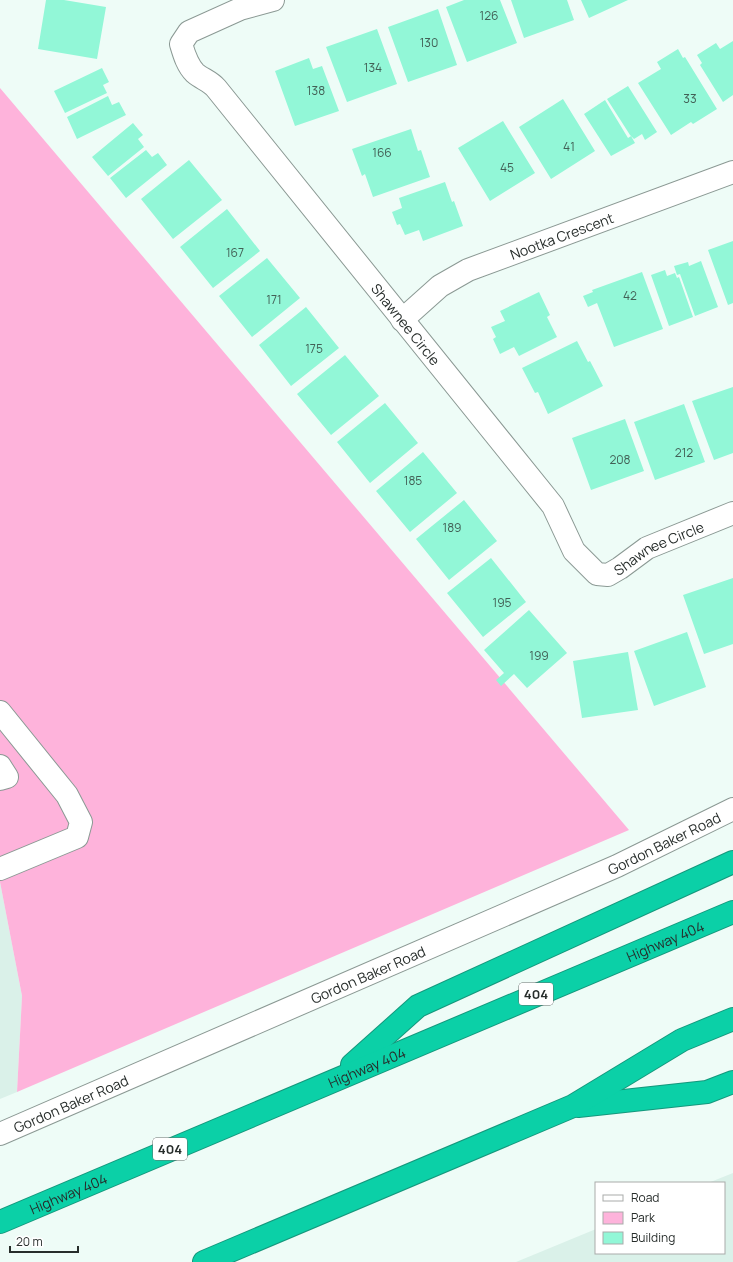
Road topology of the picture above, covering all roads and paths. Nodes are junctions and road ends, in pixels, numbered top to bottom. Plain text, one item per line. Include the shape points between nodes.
1 (273, 0) edge
2 (733, 172) edge
3 (402, 320) junction
4 (733, 514) edge
5 (0, 712) edge
6 (0, 766) edge
7 (0, 780) edge
8 (733, 809) edge
9 (733, 862) edge
10 (0, 869) edge
11 (733, 912) edge
12 (733, 1020) edge
13 (340, 1077) junction
14 (733, 1082) edge
15 (573, 1106) junction
16 (0, 1134) edge
17 (0, 1222) edge
18 (204, 1262) edge

1 - 3 street, Shawnee Circle via 240,9 189,32 181,44 184,57 195,72 216,88
2 - 3 street, Nootka Crescent via 468,270 440,286
3 - 4 street, Shawnee Circle via 553,506 574,551 597,574 608,575 647,548
5 - 10 street via 67,795 81,822 77,837
6 - 7 street via 7,777
8 - 16 street, Gordon Baker Road via 617,866
9 - 13 highway via 418,1006
11 - 13 highway, Highway 404 / 404
12 - 15 highway via 682,1040
13 - 17 highway, Highway 404 / 404
14 - 15 highway via 707,1092
15 - 18 highway

